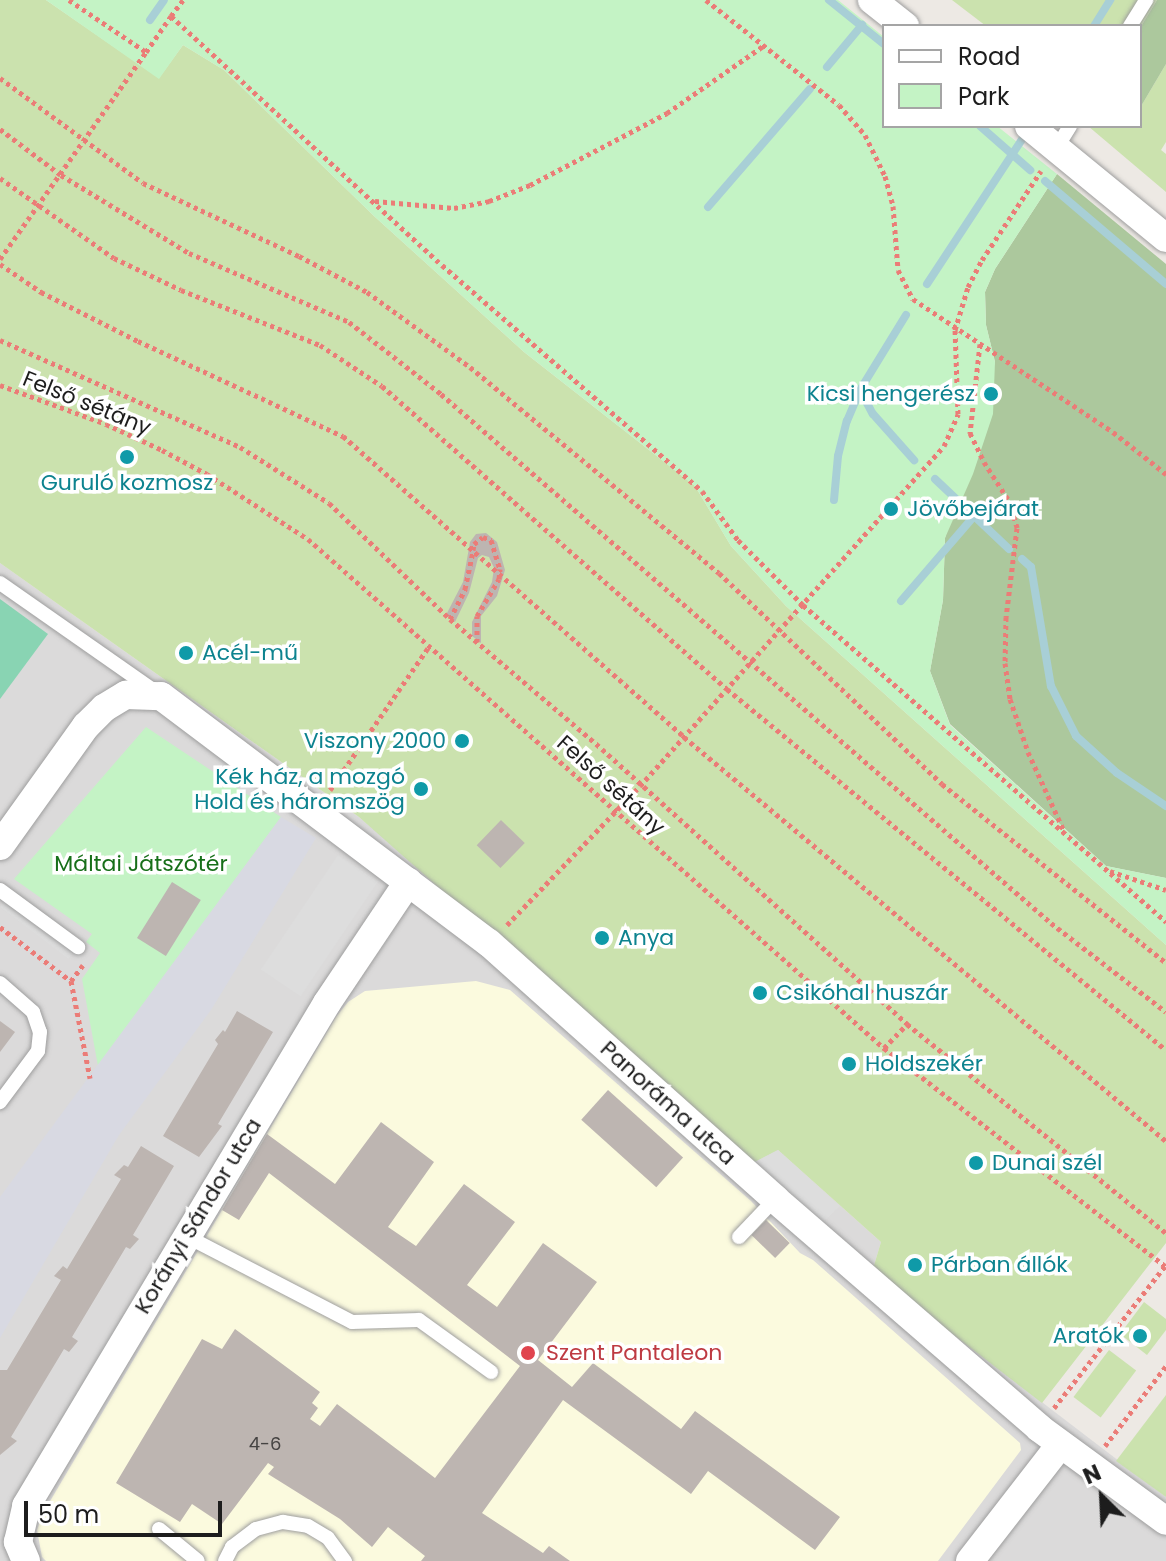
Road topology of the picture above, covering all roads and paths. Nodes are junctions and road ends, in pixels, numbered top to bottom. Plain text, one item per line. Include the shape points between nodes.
1 (69, 0) edge
2 (183, 0) edge
3 (706, 0) edge
4 (872, 0) edge
5 (1146, 0) edge
6 (171, 16) junction
7 (902, 24) edge
8 (1131, 24) edge
9 (763, 46) junction
10 (146, 52) junction
11 (0, 78) edge
12 (0, 129) edge
13 (1048, 133) edge
14 (85, 140) junction
15 (61, 175) junction
16 (0, 178) edge
17 (1033, 183) dead end
18 (373, 200) junction
19 (38, 206) junction
20 (1166, 238) edge
21 (0, 262) edge
22 (955, 330) junction
23 (0, 340) edge
24 (980, 344) junction
25 (0, 385) edge
26 (1166, 474) edge
27 (0, 583) edge
28 (803, 605) junction
29 (450, 618) junction
30 (779, 631) junction
31 (477, 641) junction
32 (430, 645) junction
33 (751, 663) junction
34 (727, 689) junction
35 (161, 696) junction
36 (684, 737) junction
37 (640, 786) junction
38 (617, 810) junction
39 (314, 813) junction
40 (1066, 835) junction
41 (0, 846) edge
42 (1108, 870) junction
43 (408, 882) junction
44 (0, 890) edge
45 (1166, 890) edge
46 (1166, 922) edge
47 (0, 927) edge
48 (489, 943) junction
49 (83, 953) joint
50 (1166, 963) edge
51 (71, 981) junction
52 (0, 983) edge
53 (1166, 1012) edge
54 (907, 1024) junction
55 (884, 1048) junction
56 (1166, 1050) edge
57 (90, 1078) dead end
58 (0, 1102) edge
59 (1166, 1141) edge
60 (775, 1199) junction
61 (1166, 1233) edge
62 (186, 1236) junction
63 (739, 1237) dead end
64 (1165, 1266) edge
65 (1166, 1366) edge
66 (491, 1372) dead end
67 (1049, 1436) junction
68 (1089, 1466) junction
69 (1166, 1521) edge
70 (159, 1529) dead end
71 (973, 1560) edge
72 (26, 1561) edge
73 (198, 1561) edge
74 (225, 1561) edge
75 (345, 1561) edge

1 - 10 path
2 - 6 path
3 - 9 path
4 - 7 street
5 - 8 lane
6 - 10 path
6 - 18 path
9 - 18 path via 667,113 530,185 454,208
9 - 22 path via 839,105 865,135 893,206 902,283 913,299
10 - 14 path
11 - 14 path
12 - 15 path
13 - 20 street
14 - 15 path
14 - 30 path via 143,183 367,292 470,367 609,481
15 - 19 path
15 - 33 path via 189,253 349,322 441,394
16 - 19 path
17 - 22 path via 982,260
18 - 28 path via 702,491 738,540
19 - 21 path
19 - 34 path via 114,258 320,345 382,386
21 - 36 path via 41,292 343,436
22 - 24 path
22 - 28 path via 958,414 944,446
23 - 29 path via 240,447 329,503
24 - 26 path via 1113,432
24 - 40 path via 970,433 1009,501 1017,528 1006,617 1010,699
25 - 32 path, Felső sétány via 106,424 207,474 308,539
27 - 35 lane
28 - 30 path
28 - 40 path
29 - 31 path
29 - 31 path, bridge via 465,589 474,544 487,538 500,569 497,586 477,616
30 - 33 path
30 - 50 path via 942,784
31 - 37 path
32 - 38 path, Felső sétány
32 - 39 path
33 - 34 path
33 - 53 path via 1051,923
34 - 36 path
34 - 56 path
35 - 39 street, Panoráma utca
35 - 41 street via 126,695 104,708
36 - 37 path
36 - 59 path
37 - 38 path
37 - 54 path
38 - 48 path
38 - 55 path, Felső sétány
39 - 43 street, Panoráma utca
40 - 42 path
42 - 45 path
42 - 46 path
43 - 48 street, Panoráma utca
43 - 62 street, Korányi Sándor utca via 327,1003
44 - 49 lane
47 - 51 path
48 - 60 street, Panoráma utca
49 - 51 path
51 - 57 path
52 - 58 lane via 33,1012 40,1032 38,1051
54 - 55 path
54 - 61 path
55 - 64 path, Felső sétány
60 - 63 lane
60 - 67 street, Panoráma utca
62 - 66 lane via 352,1322 419,1320
62 - 72 street, Korányi Sándor utca via 26,1506 18,1542
64 - 67 path
65 - 68 path
67 - 68 street, Panoráma utca
67 - 71 street
68 - 69 street, Panoráma utca
70 - 73 lane
74 - 75 lane via 232,1547 256,1529 283,1522 308,1526 328,1538

